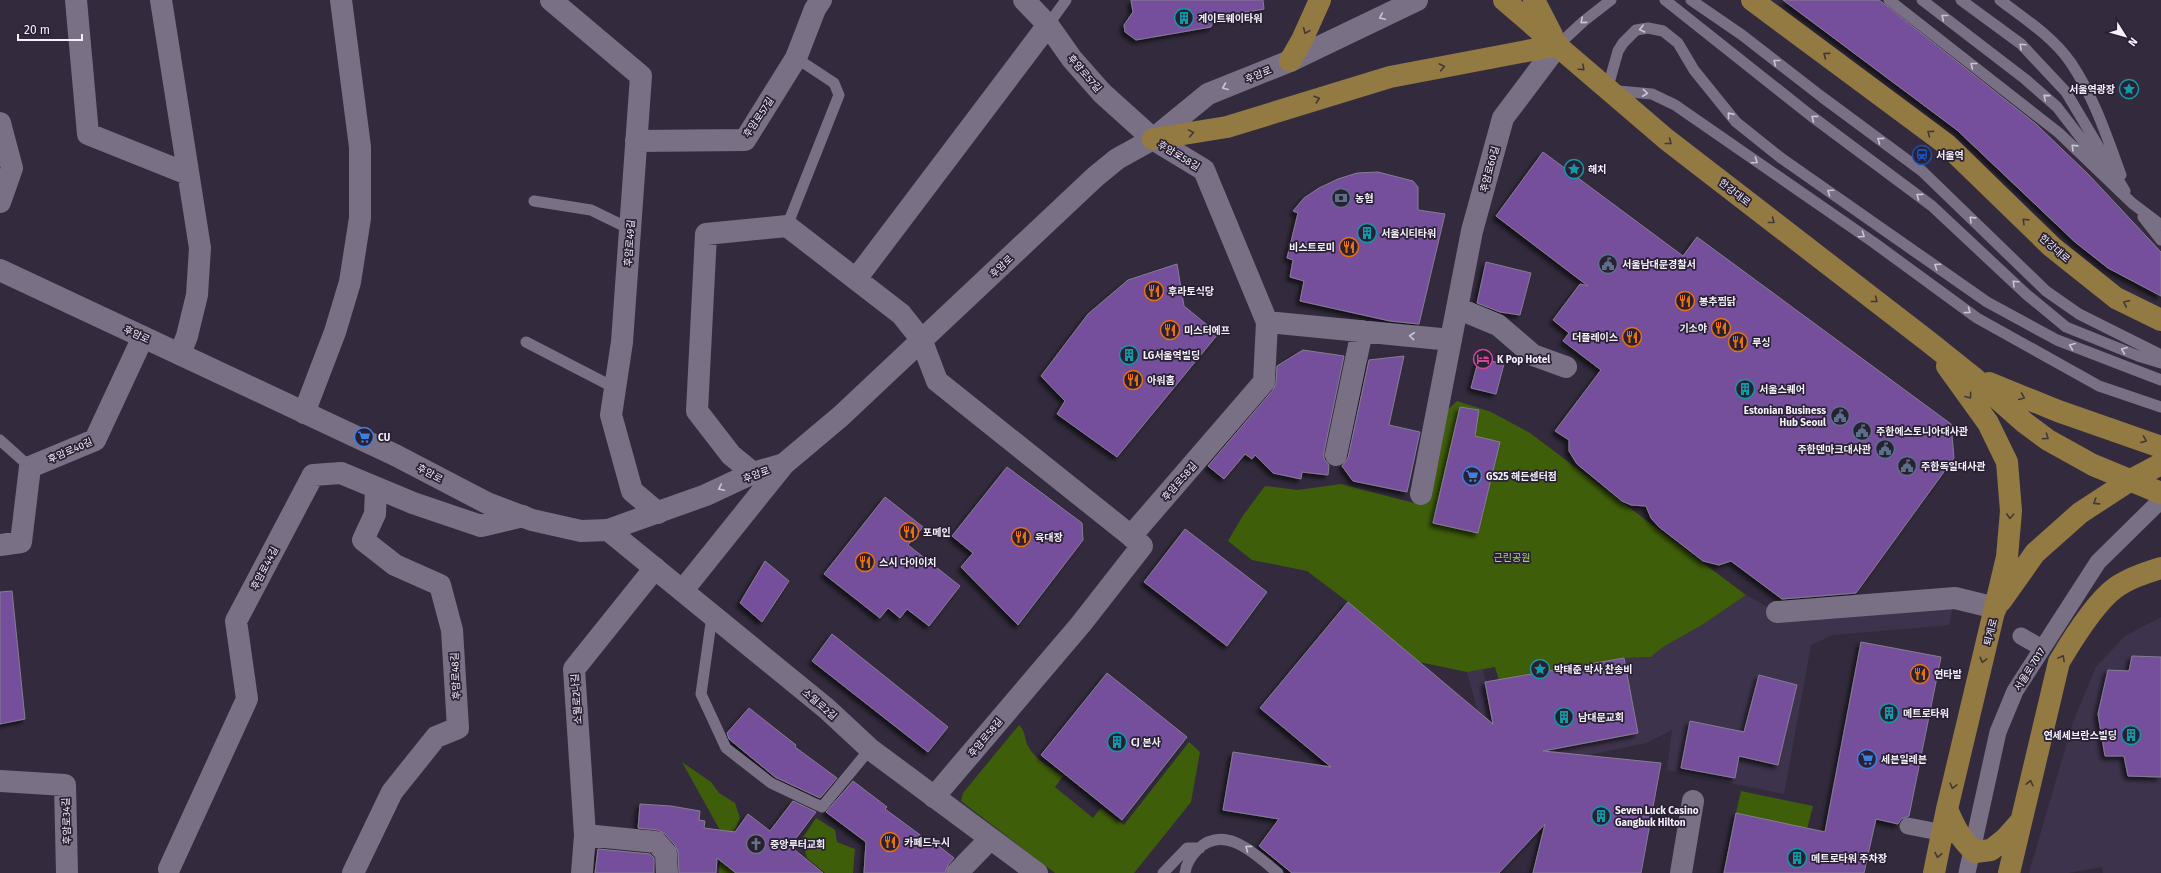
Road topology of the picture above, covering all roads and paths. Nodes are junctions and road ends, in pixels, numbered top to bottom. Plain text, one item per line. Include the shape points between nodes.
1 (76, 0) edge
2 (161, 0) edge
3 (341, 0) edge
4 (551, 0) edge
5 (1024, 0) edge
6 (1066, 0) edge
7 (1320, 0) edge
8 (1417, 0) edge
9 (1504, 0) edge
10 (1534, 0) edge
11 (1611, 0) edge
12 (1665, 0) edge
13 (1691, 0) edge
14 (1888, 0) edge
15 (1922, 0) edge
16 (1961, 0) edge
17 (2000, 0) edge
18 (1753, 2) edge
19 (812, 3) edge
20 (1048, 25) junction
21 (1558, 45) junction
22 (796, 58) junction
23 (1290, 61) junction
24 (1607, 90) junction
25 (0, 123) edge
26 (1153, 139) junction
27 (636, 141) junction
28 (188, 174) junction
29 (534, 201) dead end
30 (0, 202) edge
31 (2132, 203) junction
32 (2161, 225) edge
33 (787, 226) junction
34 (630, 229) junction
35 (2161, 240) edge
36 (0, 270) edge
37 (856, 279) junction
38 (1457, 308) junction
39 (2161, 320) edge
40 (1267, 322) junction
41 (1362, 331) junction
42 (144, 337) junction
43 (921, 340) junction
44 (1451, 340) junction
45 (526, 342) dead end
46 (1930, 342) junction
47 (180, 354) junction
48 (2161, 355) edge
49 (2161, 363) edge
50 (1566, 367) dead end
51 (1973, 376) junction
52 (2161, 380) edge
53 (615, 388) junction
54 (2161, 407) edge
55 (304, 413) junction
56 (0, 440) edge
57 (2161, 447) edge
58 (1336, 455) dead end
59 (784, 464) junction
60 (2161, 464) edge
61 (30, 467) junction
62 (753, 473) junction
63 (2129, 481) junction
64 (376, 488) junction
65 (2161, 493) edge
66 (1421, 494) dead end
67 (2161, 500) edge
68 (658, 513) junction
69 (523, 516) junction
70 (608, 530) junction
71 (1131, 536) junction
72 (0, 545) edge
73 (655, 568) junction
74 (2161, 568) edge
75 (683, 590) junction
76 (1996, 608) junction
77 (1776, 612) dead end
78 (712, 616) junction
79 (2021, 636) dead end
80 (2042, 648) junction
81 (870, 749) junction
82 (0, 781) edge
83 (934, 797) junction
84 (1693, 801) dead end
85 (1947, 809) junction
86 (2021, 821) junction
87 (1908, 826) dead end
88 (585, 835) junction
89 (990, 838) junction
90 (1975, 838) junction
91 (1200, 848) junction
92 (169, 869) dead end
93 (67, 873) edge
94 (353, 873) edge
95 (582, 873) edge
96 (667, 873) edge
97 (957, 873) edge
98 (1037, 873) edge
99 (1163, 873) edge
100 (1185, 873) edge
101 (1278, 873) edge
102 (1681, 873) edge
103 (1934, 873) edge
104 (1967, 873) edge
105 (2009, 873) edge

1 - 28 street via 88,134
2 - 28 street
3 - 55 street via 360,147 360,218 350,282 335,332
4 - 27 street, 후암로49길 via 641,76
5 - 20 street, 후암로57길
6 - 20 lane
7 -> 23 main road
8 -> 23 street, 후암로
9 - 21 main road, 한강대로
10 - 21 main road
11 -> 21 lane
49 -> 12 lane via 2066,327 2026,294 1932,206 1810,115
48 -> 13 lane via 2080,314 2046,291 1922,171 1742,35
31 -> 14 lane via 2059,133
31 -> 15 lane via 2057,107 2025,79
31 -> 16 lane via 2066,92 2021,44
17 - 31 lane via 2046,35 2070,62 2094,103
39 -> 18 main road, 한강대로 via 2116,298 2052,247 1946,144
19 - 22 street, 후암로57길
20 - 26 street, 후암로57길 via 1072,59 1102,93
20 - 37 street
21 -> 24 main road, 한강대로
26 -> 21 main road via 1227,127 1390,77
21 - 38 street, 후암로60길 via 1503,118 1472,231
22 - 27 street, 후암로57길 via 745,140
22 - 33 lane via 834,83 839,95
23 -> 26 street, 후암로 via 1208,94
24 -> 46 main road, 한강대로 via 1666,139
52 -> 24 lane via 2056,340 1988,302 1788,163 1736,122 1694,70 1678,44 1663,31 1648,28 1636,30 1623,43 1618,51
24 -> 54 lane via 1652,94 1675,105 1873,242 1977,318 2099,386
25 - 30 street via 12,168
26 - 40 street, 후암로58길 via 1204,170
26 - 43 street, 후암로 via 1117,159 1095,177
27 - 34 street, 후암로49길
28 - 47 street via 200,248 199,274 192,318
29 - 34 lane via 591,210
31 - 32 lane
31 - 35 lane
33 - 37 street
33 - 62 street via 706,234 697,411 731,455
34 - 53 street, 후암로49길 via 622,342
36 - 42 street, 후암로
37 - 43 street via 901,314
38 - 44 street, 후암로60길
38 - 50 street via 1498,325 1533,355
40 - 41 street
40 - 71 street, 후암로58길 via 1264,382
44 -> 41 street
41 - 58 street
42 - 47 street, 후암로
42 - 61 street, 후암로40길 via 95,440
43 - 59 street, 후암로
43 - 71 street via 937,381
44 - 66 street, 후암로60길
45 - 53 lane
46 - 51 main road, 한강대로
46 -> 76 main road via 1988,423 2007,462 2011,511 2007,557
47 - 55 street, 후암로
51 -> 57 main road, 한강대로 via 2058,411
51 -> 63 main road, 한강대로 via 2048,440
53 - 68 street, 후암로49길 via 611,415 632,491
55 - 69 street, 후암로 via 395,455 487,503
56 - 61 lane
59 - 62 street, 후암로
59 - 75 street
60 - 63 main road, 퇴계로
61 - 72 street via 21,542
62 -> 68 street, 후암로 via 706,495
63 - 65 main road, 한강대로
63 -> 76 main road, 퇴계로 via 2080,513 2035,553
64 - 69 street, 후암로44길 via 481,526
64 - 92 street, 후암로44길 via 341,473 313,475 236,621 247,699
64 - 94 street, 후암로48길 via 374,514 363,540 395,565 440,585 452,630 458,728 436,737 392,792
67 - 80 street, 서울로 7017 via 2098,562
68 - 70 street, 후암로
69 - 70 street, 후암로 via 581,531
70 - 73 street, 소월로2길
71 - 83 street, 후암로58길 via 1142,546 1080,624
73 - 75 street, 소월로2길
73 - 88 street, 소월로2나길 via 574,669
86 -> 74 main road via 2059,662 2074,636 2115,588 2140,574
75 - 78 street, 소월로2길
76 - 77 street via 1955,598
76 -> 85 main road, 퇴계로
78 - 81 street, 소월로2길 via 827,709
78 - 81 lane via 701,694 726,748 771,783 822,807
79 - 80 street
80 - 90 street, 서울로 7017 via 2015,691 1998,732
81 - 83 street, 소월로2길
82 - 93 street, 후암로34길 via 65,785
83 - 89 street, 소월로2길
84 - 102 street
85 - 86 main road via 1964,843 1975,852 1991,850
85 -> 103 main road, 퇴계로
86 - 105 main road
87 - 90 street
88 - 95 street, 소월로2나길
88 - 96 street via 656,842 666,853
89 - 97 street
89 - 98 street, 소월로2길
90 - 104 street, 서울로 7017
91 - 99 lane via 1187,848
91 - 100 lane via 1190,857
101 -> 91 lane via 1243,845 1232,840 1221,839

